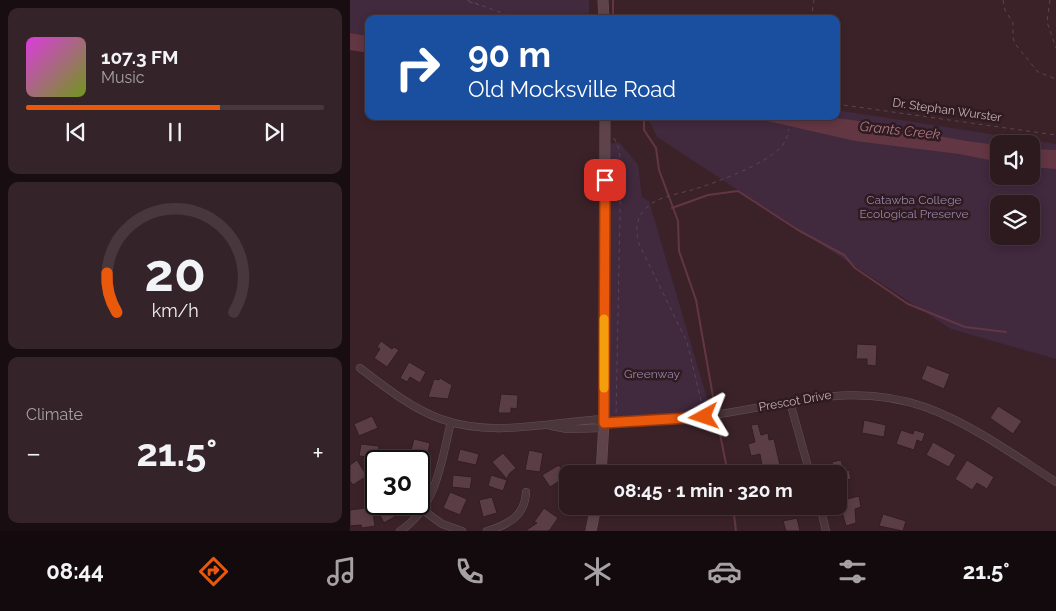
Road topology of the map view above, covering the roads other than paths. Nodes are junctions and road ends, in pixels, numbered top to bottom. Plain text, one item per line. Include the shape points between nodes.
1 (603, 0) edge
2 (604, 15) edge
3 (605, 120) edge
4 (360, 368) dead end
5 (790, 402) junction
6 (451, 422) junction
7 (604, 424) junction
8 (602, 465) edge
9 (808, 465) edge
10 (1056, 482) edge
11 (526, 492) dead end
12 (430, 494) edge
13 (418, 515) edge
14 (430, 515) edge
15 (594, 515) edge
16 (822, 515) edge
17 (400, 531) edge
18 (462, 531) edge
19 (487, 531) edge
20 (591, 531) edge
21 (826, 531) edge

1 - 2 street
3 - 7 street
4 - 6 street, Prescot Drive via 410,403
5 - 7 street, Prescot Drive via 704,417
5 - 9 street
5 - 10 street, Prescot Drive via 846,394 883,397 924,407 959,422
6 - 7 street, Prescot Drive via 489,428 551,426 566,421
6 - 12 street
7 - 8 street
11 - 19 street via 523,510 518,516
13 - 17 street
14 - 18 street via 442,524
15 - 20 street
16 - 21 street

